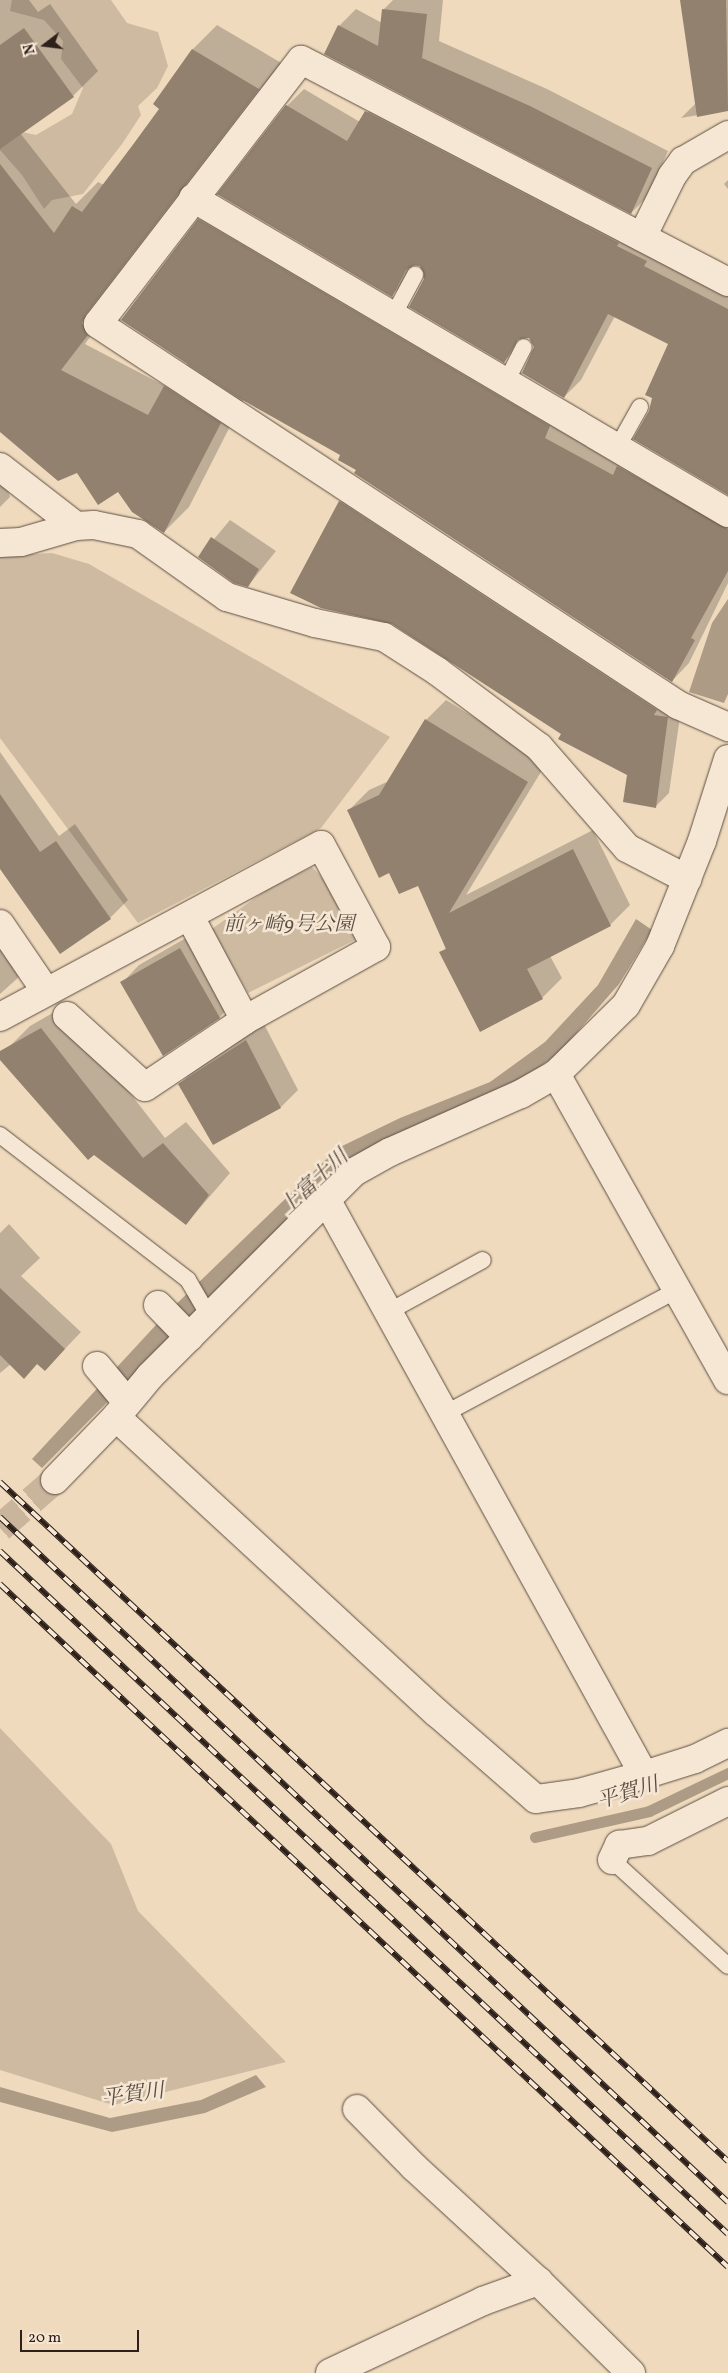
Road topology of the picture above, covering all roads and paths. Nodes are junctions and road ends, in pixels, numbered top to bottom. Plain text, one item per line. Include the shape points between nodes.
1 (728, 135) edge
2 (193, 198) junction
3 (642, 237) junction
4 (415, 275) dead end
5 (728, 282) edge
6 (393, 316) junction
7 (524, 347) dead end
8 (506, 382) junction
9 (640, 407) dead end
10 (617, 448) junction
11 (0, 467) edge
12 (728, 513) edge
13 (76, 526) junction
14 (0, 543) edge
15 (728, 728) edge
16 (728, 759) edge
17 (712, 812) junction
18 (728, 836) edge
19 (687, 879) junction
20 (190, 916) junction
21 (0, 924) edge
22 (45, 990) junction
23 (67, 1016) dead end
24 (0, 1017) edge
25 (245, 1020) junction
26 (556, 1074) junction
27 (0, 1135) edge
28 (327, 1201) junction
29 (483, 1260) dead end
30 (676, 1291) junction
31 (158, 1305) dead end
32 (388, 1312) junction
33 (209, 1316) junction
34 (188, 1336) junction
35 (97, 1366) dead end
36 (728, 1380) edge
37 (123, 1406) junction
38 (444, 1414) junction
39 (55, 1480) tunnel mouth
40 (728, 1743) edge
41 (644, 1776) junction
42 (728, 1801) edge
43 (612, 1860) joint
44 (728, 1966) edge
45 (357, 2109) dead end
46 (538, 2281) junction
47 (330, 2373) edge
48 (632, 2373) edge

1 - 3 street via 683,161 672,176
2 - 3 street via 302,60
2 - 6 street
2 - 15 street via 98,324 678,706
3 - 5 street
4 - 6 lane
6 - 8 street
7 - 8 lane
8 - 10 street
9 - 10 lane
10 - 12 street
11 - 13 street
13 - 14 street via 21,542
13 - 19 street via 94,525 138,534 228,597 315,623 384,637 539,747 627,848
16 - 17 street
17 - 18 street
17 - 19 street
19 - 26 street via 660,946 626,1005
20 - 22 street
20 - 25 street
20 - 25 street via 321,846 376,947
21 - 22 street
22 - 24 street
23 - 25 street via 108,1047 145,1087
26 - 28 street via 521,1094 361,1168
26 - 30 street
27 - 33 lane via 188,1280
28 - 32 street
28 - 33 street
29 - 32 lane
30 - 36 street
30 - 38 lane
31 - 34 street
32 - 38 street
33 - 34 street
34 - 37 street
35 - 37 street
37 - 39 street
37 - 41 street via 429,1706 536,1799 579,1793
38 - 41 street
40 - 41 street via 695,1759
42 - 43 street via 648,1842 619,1845
43 - 44 lane
45 - 46 street via 414,2167
46 - 47 street via 483,2301
46 - 48 street

